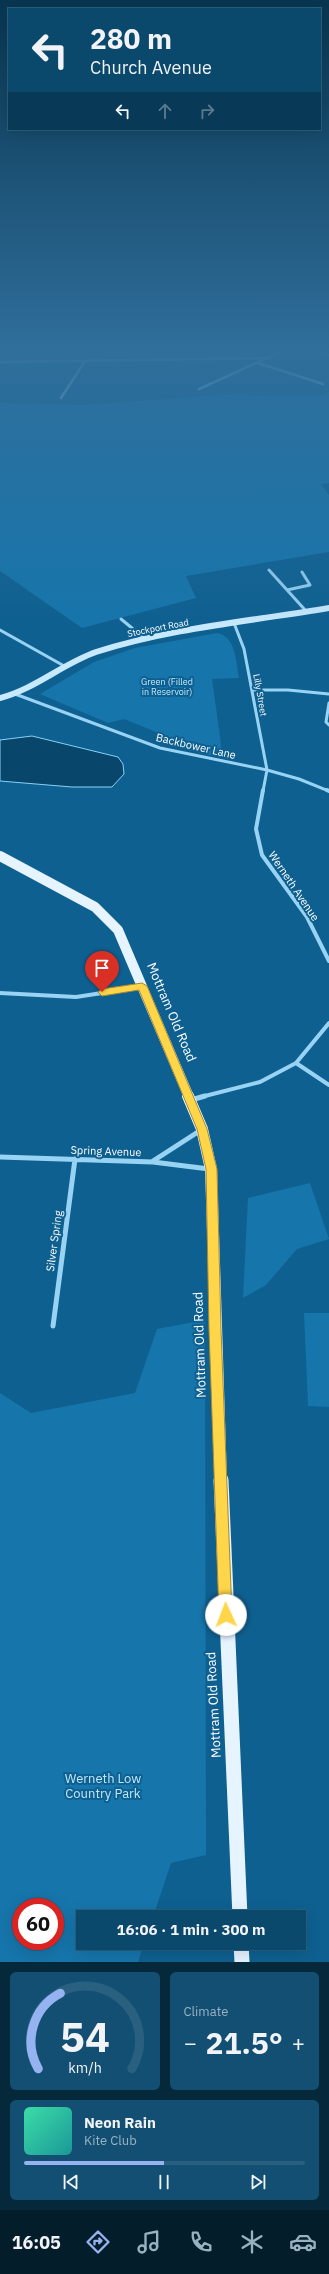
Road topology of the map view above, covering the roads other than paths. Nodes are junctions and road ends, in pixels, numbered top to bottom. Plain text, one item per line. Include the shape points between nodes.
1 (269, 570) dead end
2 (302, 572) dead end
3 (287, 590) junction
4 (329, 608) edge
5 (306, 611) junction
6 (121, 619) dead end
7 (234, 623) junction
8 (0, 630) edge
9 (144, 638) junction
10 (66, 667) junction
11 (252, 690) junction
12 (15, 694) junction
13 (329, 694) edge
14 (0, 698) edge
15 (329, 703) edge
16 (329, 725) edge
17 (267, 770) junction
18 (329, 791) edge
19 (0, 856) edge
20 (329, 961) edge
21 (142, 986) junction
22 (0, 993) edge
23 (329, 1023) edge
24 (296, 1063) junction
25 (329, 1085) edge
26 (190, 1100) junction
27 (202, 1129) junction
28 (0, 1157) edge
29 (75, 1159) junction
30 (153, 1162) junction
31 (212, 1169) junction
32 (53, 1326) dead end
33 (240, 1910) edge
34 (241, 1950) edge
35 (242, 1962) edge

1 - 3 street
2 - 3 street via 310,585
3 - 5 street
4 - 5 main road, Stockport Road
5 - 7 main road, Stockport Road
6 - 9 street
7 - 9 main road, Stockport Road
7 - 11 street, Lilly Street via 244,649
8 - 10 street
9 - 10 main road, Stockport Road via 94,653
10 - 12 main road, Stockport Road
11 - 13 street
11 - 17 street, Lilly Street
12 - 14 main road, Stockport Road
12 - 17 street, Backbower Lane via 160,748
15 - 16 street via 326,722
17 - 18 street, Backbower Lane
17 - 20 street, Werneth Avenue via 256,829 262,855 307,917
19 - 21 main road, Mottram Old Road via 95,907 118,930
21 - 22 street via 76,997
21 - 26 main road, Mottram Old Road
23 - 24 street
24 - 25 street
24 - 26 street via 260,1082
26 - 27 main road, Mottram Old Road
27 - 30 street
27 - 31 main road, Mottram Old Road
28 - 29 street, Spring Avenue
29 - 30 street, Spring Avenue
29 - 32 street, Silver Spring
30 - 31 street, Spring Avenue
31 - 33 main road, Mottram Old Road via 215,1330
34 - 35 main road

